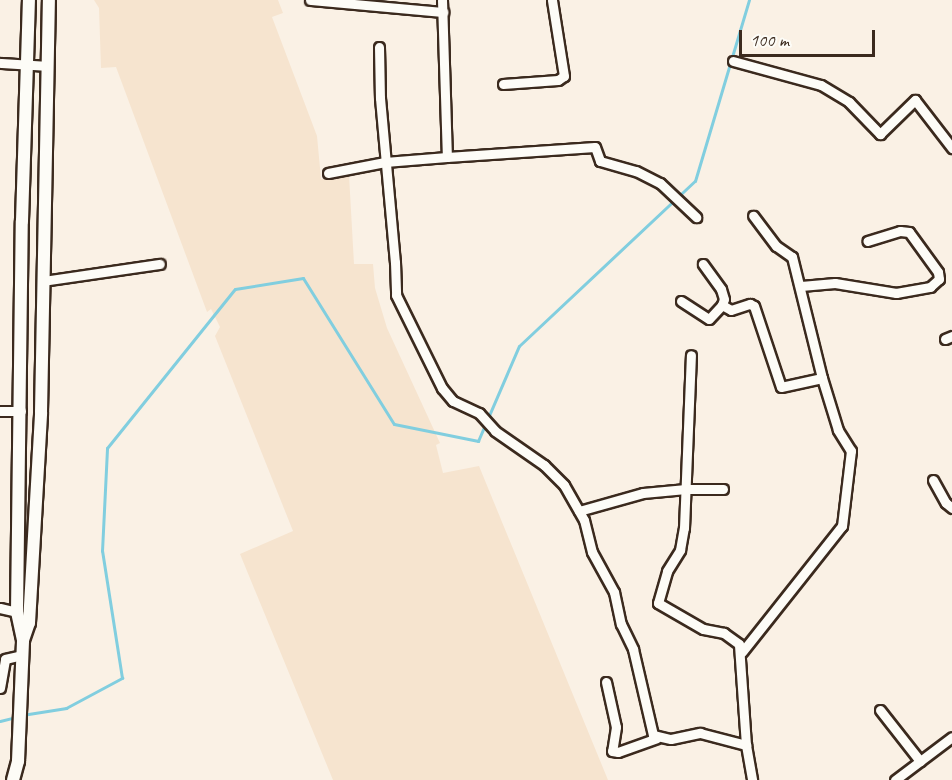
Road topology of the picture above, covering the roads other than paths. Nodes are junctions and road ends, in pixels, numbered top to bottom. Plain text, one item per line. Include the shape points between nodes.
1 (29, 0) edge
2 (49, 0) edge
3 (309, 0) edge
4 (442, 0) edge
5 (552, 0) edge
6 (443, 12) junction
7 (379, 47) dead end
8 (733, 61) dead end
9 (0, 63) edge
10 (29, 65) junction
11 (48, 66) junction
12 (503, 84) dead end
13 (952, 148) edge
14 (447, 157) junction
15 (385, 162) junction
16 (328, 173) dead end
17 (753, 216) dead end
18 (696, 217) dead end
19 (867, 241) dead end
20 (160, 264) dead end
21 (703, 264) dead end
22 (43, 281) junction
23 (801, 286) junction
24 (681, 301) dead end
25 (722, 305) junction
26 (691, 355) dead end
27 (822, 378) junction
28 (0, 411) edge
29 (21, 411) junction
30 (933, 480) dead end
31 (686, 489) junction
32 (723, 489) dead end
33 (952, 508) edge
34 (579, 511) junction
35 (0, 608) edge
36 (17, 612) junction
37 (23, 640) junction
38 (742, 652) junction
39 (22, 656) junction
40 (606, 682) dead end
41 (0, 688) edge
42 (880, 710) dead end
43 (952, 737) edge
44 (657, 738) junction
45 (746, 746) junction
46 (18, 756) junction
47 (920, 761) junction
48 (900, 778) edge
49 (13, 780) edge
50 (23, 780) edge
51 (752, 780) edge

1 - 10 main road
2 - 11 main road
3 - 6 street
4 - 6 street
5 - 12 street via 564,76 558,80
6 - 14 street
7 - 15 street
8 - 13 street via 821,85 849,102 880,134 915,100
9 - 10 street
10 - 11 street
10 - 29 main road via 22,220
11 - 22 main road
14 - 15 street
14 - 18 street via 596,147 600,161 636,171 660,183
15 - 16 street
15 - 34 street via 397,300 442,388 453,401 479,413 495,431 553,472
17 - 23 street via 776,246 791,255
19 - 23 street via 909,232 939,279 930,287 896,293 835,283
20 - 22 street
21 - 25 street via 721,289
22 - 37 main road via 41,412 29,623
23 - 27 street
24 - 25 street via 709,319
25 - 27 street via 731,310 754,306 781,387
26 - 31 street
27 - 38 street via 838,430 851,451 843,526
28 - 29 street
29 - 36 main road
30 - 33 street
31 - 32 street
31 - 34 street via 622,497
31 - 38 street via 680,549 667,571 658,603 703,629 731,637 740,644
34 - 44 street via 592,552 614,592 621,624 633,649 649,727
35 - 36 street
36 - 37 main road
37 - 39 main road
38 - 45 street
39 - 41 street via 4,659
39 - 46 main road
40 - 44 street via 616,727 612,751
42 - 47 street
43 - 47 street
44 - 45 street via 700,733
45 - 51 street
46 - 49 main road
46 - 50 main road
47 - 48 street

